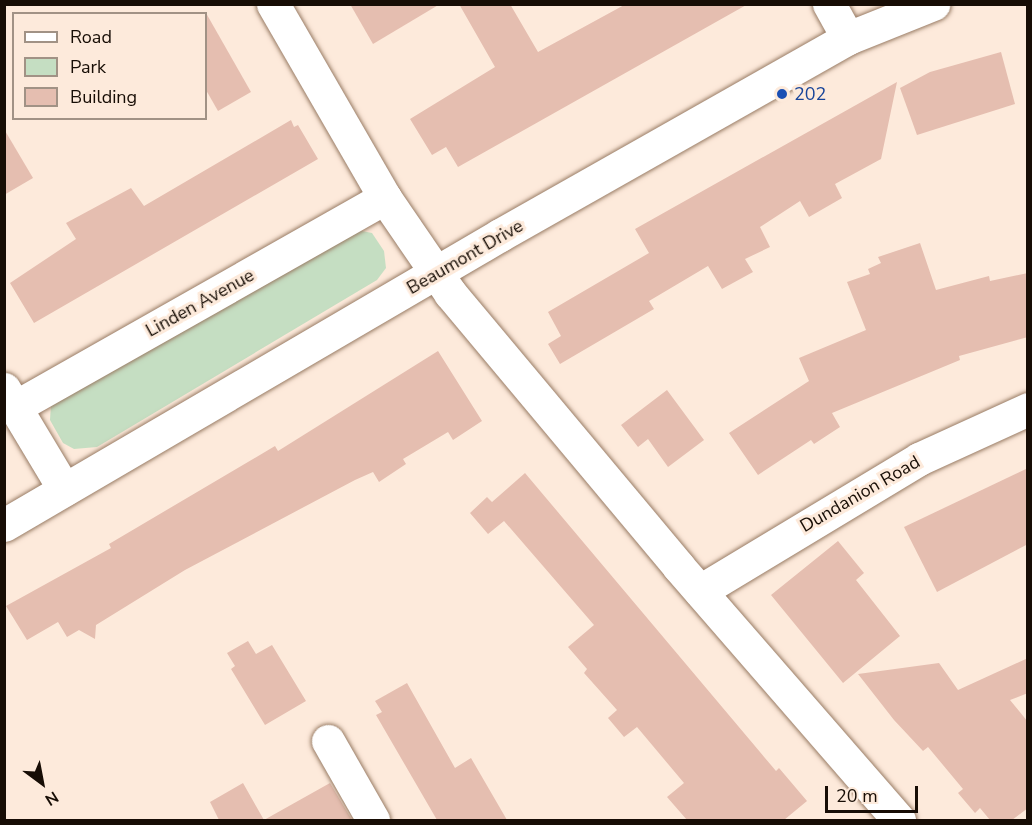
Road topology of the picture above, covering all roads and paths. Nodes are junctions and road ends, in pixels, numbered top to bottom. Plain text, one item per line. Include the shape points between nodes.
1 (273, 4) edge
2 (830, 4) edge
3 (933, 4) edge
4 (848, 38) junction
5 (385, 198) junction
6 (437, 273) junction
7 (10, 398) edge
8 (1028, 409) edge
9 (64, 489) junction
10 (4, 525) edge
11 (700, 591) junction
12 (328, 741) dead end
13 (374, 820) edge
14 (899, 820) edge

1 - 5 street
2 - 4 street
3 - 4 street, Beaumont Drive
4 - 6 street, Beaumont Drive
5 - 6 street
5 - 7 street, Linden Avenue
6 - 9 street, Beaumont Drive
6 - 11 street
7 - 9 street
8 - 11 street, Dundanion Road via 919,459
9 - 10 street, Beaumont Drive
11 - 14 street
12 - 13 street

